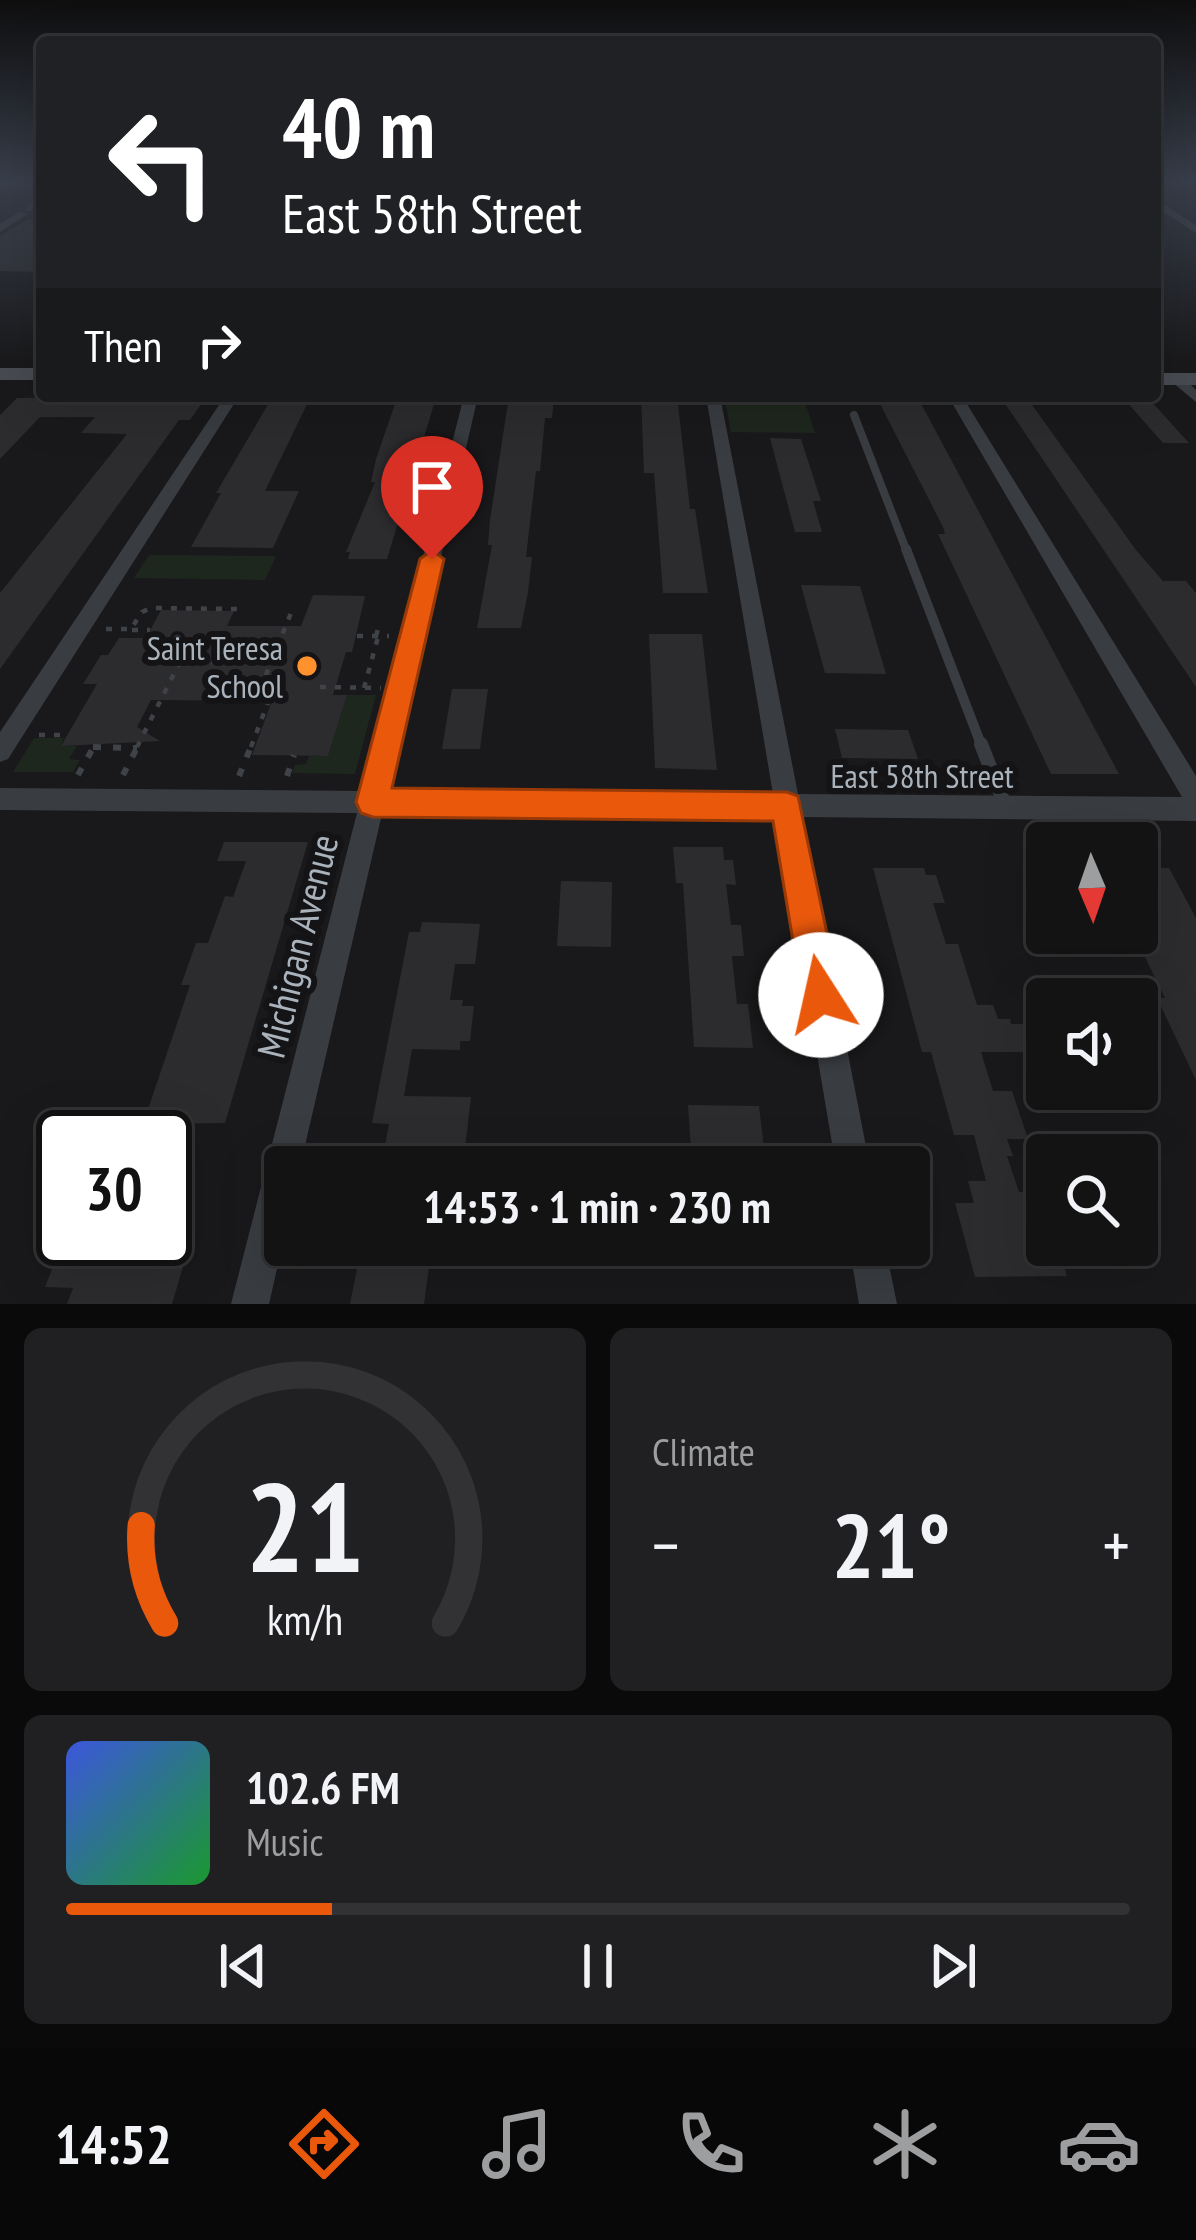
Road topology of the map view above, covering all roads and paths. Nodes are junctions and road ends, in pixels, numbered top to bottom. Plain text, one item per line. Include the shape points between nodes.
1 (36, 375) edge
2 (5, 378) edge
3 (1176, 379) edge
4 (1196, 398) edge
5 (228, 402) edge
6 (470, 402) edge
7 (714, 402) edge
8 (959, 402) edge
9 (854, 415) dead end
10 (239, 608) dead end
11 (293, 608) dead end
12 (380, 622) dead end
13 (100, 629) dead end
14 (131, 629) junction
15 (150, 629) dead end
16 (357, 636) dead end
17 (377, 636) junction
18 (394, 636) dead end
19 (188, 646) dead end
20 (180, 662) junction
21 (229, 662) dead end
22 (320, 687) dead end
23 (364, 688) junction
24 (381, 688) dead end
25 (34, 734) dead end
26 (67, 735) dead end
27 (136, 748) junction
28 (0, 752) edge
29 (294, 755) dead end
30 (78, 775) dead end
31 (122, 775) dead end
32 (239, 776) dead end
33 (287, 776) dead end
34 (1196, 798) edge
35 (0, 799) edge
36 (373, 802) junction
37 (787, 807) junction
38 (1006, 808) junction
39 (1196, 809) edge
40 (849, 1146) edge
41 (871, 1266) edge
42 (250, 1304) edge
43 (878, 1304) edge

1 - 2 street
3 - 4 street
5 - 28 street
6 - 36 street, Michigan Avenue
7 - 37 street
8 - 34 street
9 - 38 lane
10 - 14 path via 151,608
11 - 32 path via 257,697 270,697
12 - 17 path
13 - 14 path
14 - 15 path
16 - 17 path
17 - 18 path
17 - 23 path
19 - 20 path
20 - 21 path
20 - 27 path
22 - 23 path
23 - 24 path
25 - 26 path
27 - 30 path via 94,747
27 - 31 path
29 - 33 path
35 - 36 street, East 58th Street
36 - 37 street, East 58th Street
36 - 42 street, Michigan Avenue
37 - 38 street, East 58th Street
37 - 40 street
38 - 39 street, East 58th Street
41 - 43 street

